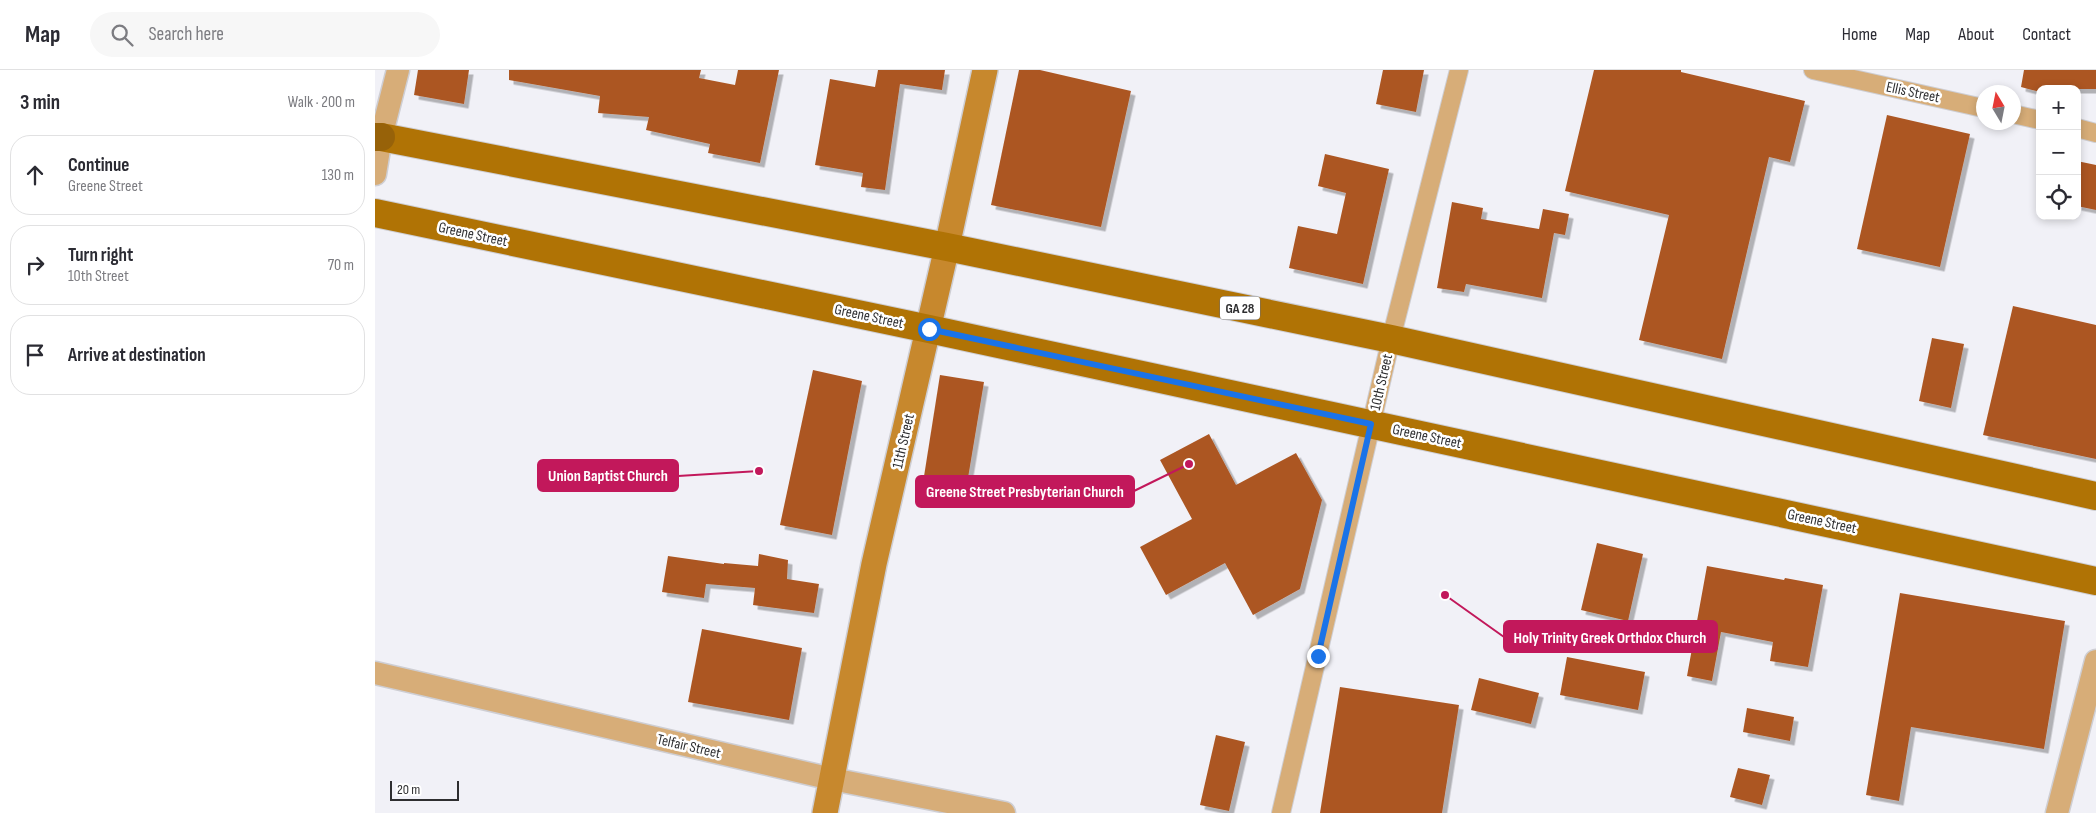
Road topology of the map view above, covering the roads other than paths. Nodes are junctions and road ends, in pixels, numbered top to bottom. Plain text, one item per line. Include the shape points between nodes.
1 (398, 70) edge
2 (985, 70) edge
3 (1459, 70) edge
4 (1813, 70) edge
5 (1976, 106) edge
6 (2021, 116) edge
7 (2036, 119) edge
8 (2081, 129) edge
9 (2096, 133) edge
10 (377, 137) edge
11 (375, 174) edge
12 (375, 214) edge
13 (947, 247) junction
14 (929, 329) junction
15 (1391, 339) junction
16 (1371, 424) junction
17 (2096, 496) edge
18 (2096, 581) edge
19 (2096, 660) edge
20 (375, 673) edge
21 (832, 779) junction
22 (825, 813) edge
23 (1004, 813) edge
24 (1281, 813) edge
25 (2057, 813) edge

1 - 10 street
2 - 13 main road, 11th Street
3 - 15 street, 10th Street
4 - 5 street, Ellis Street
6 - 7 street
8 - 9 street
10 - 11 street
10 - 13 main road, GA 28
12 - 14 main road, Greene Street
13 - 14 main road, 11th Street
13 - 15 main road, GA 28
14 - 16 main road, Greene Street
14 - 21 main road, 11th Street via 874,564
15 - 16 street, 10th Street
15 - 17 main road, GA 28
16 - 18 main road, Greene Street
16 - 24 street, 10th Street
19 - 25 street
20 - 21 street, Telfair Street
21 - 22 main road, 11th Street
21 - 23 street, Telfair Street

